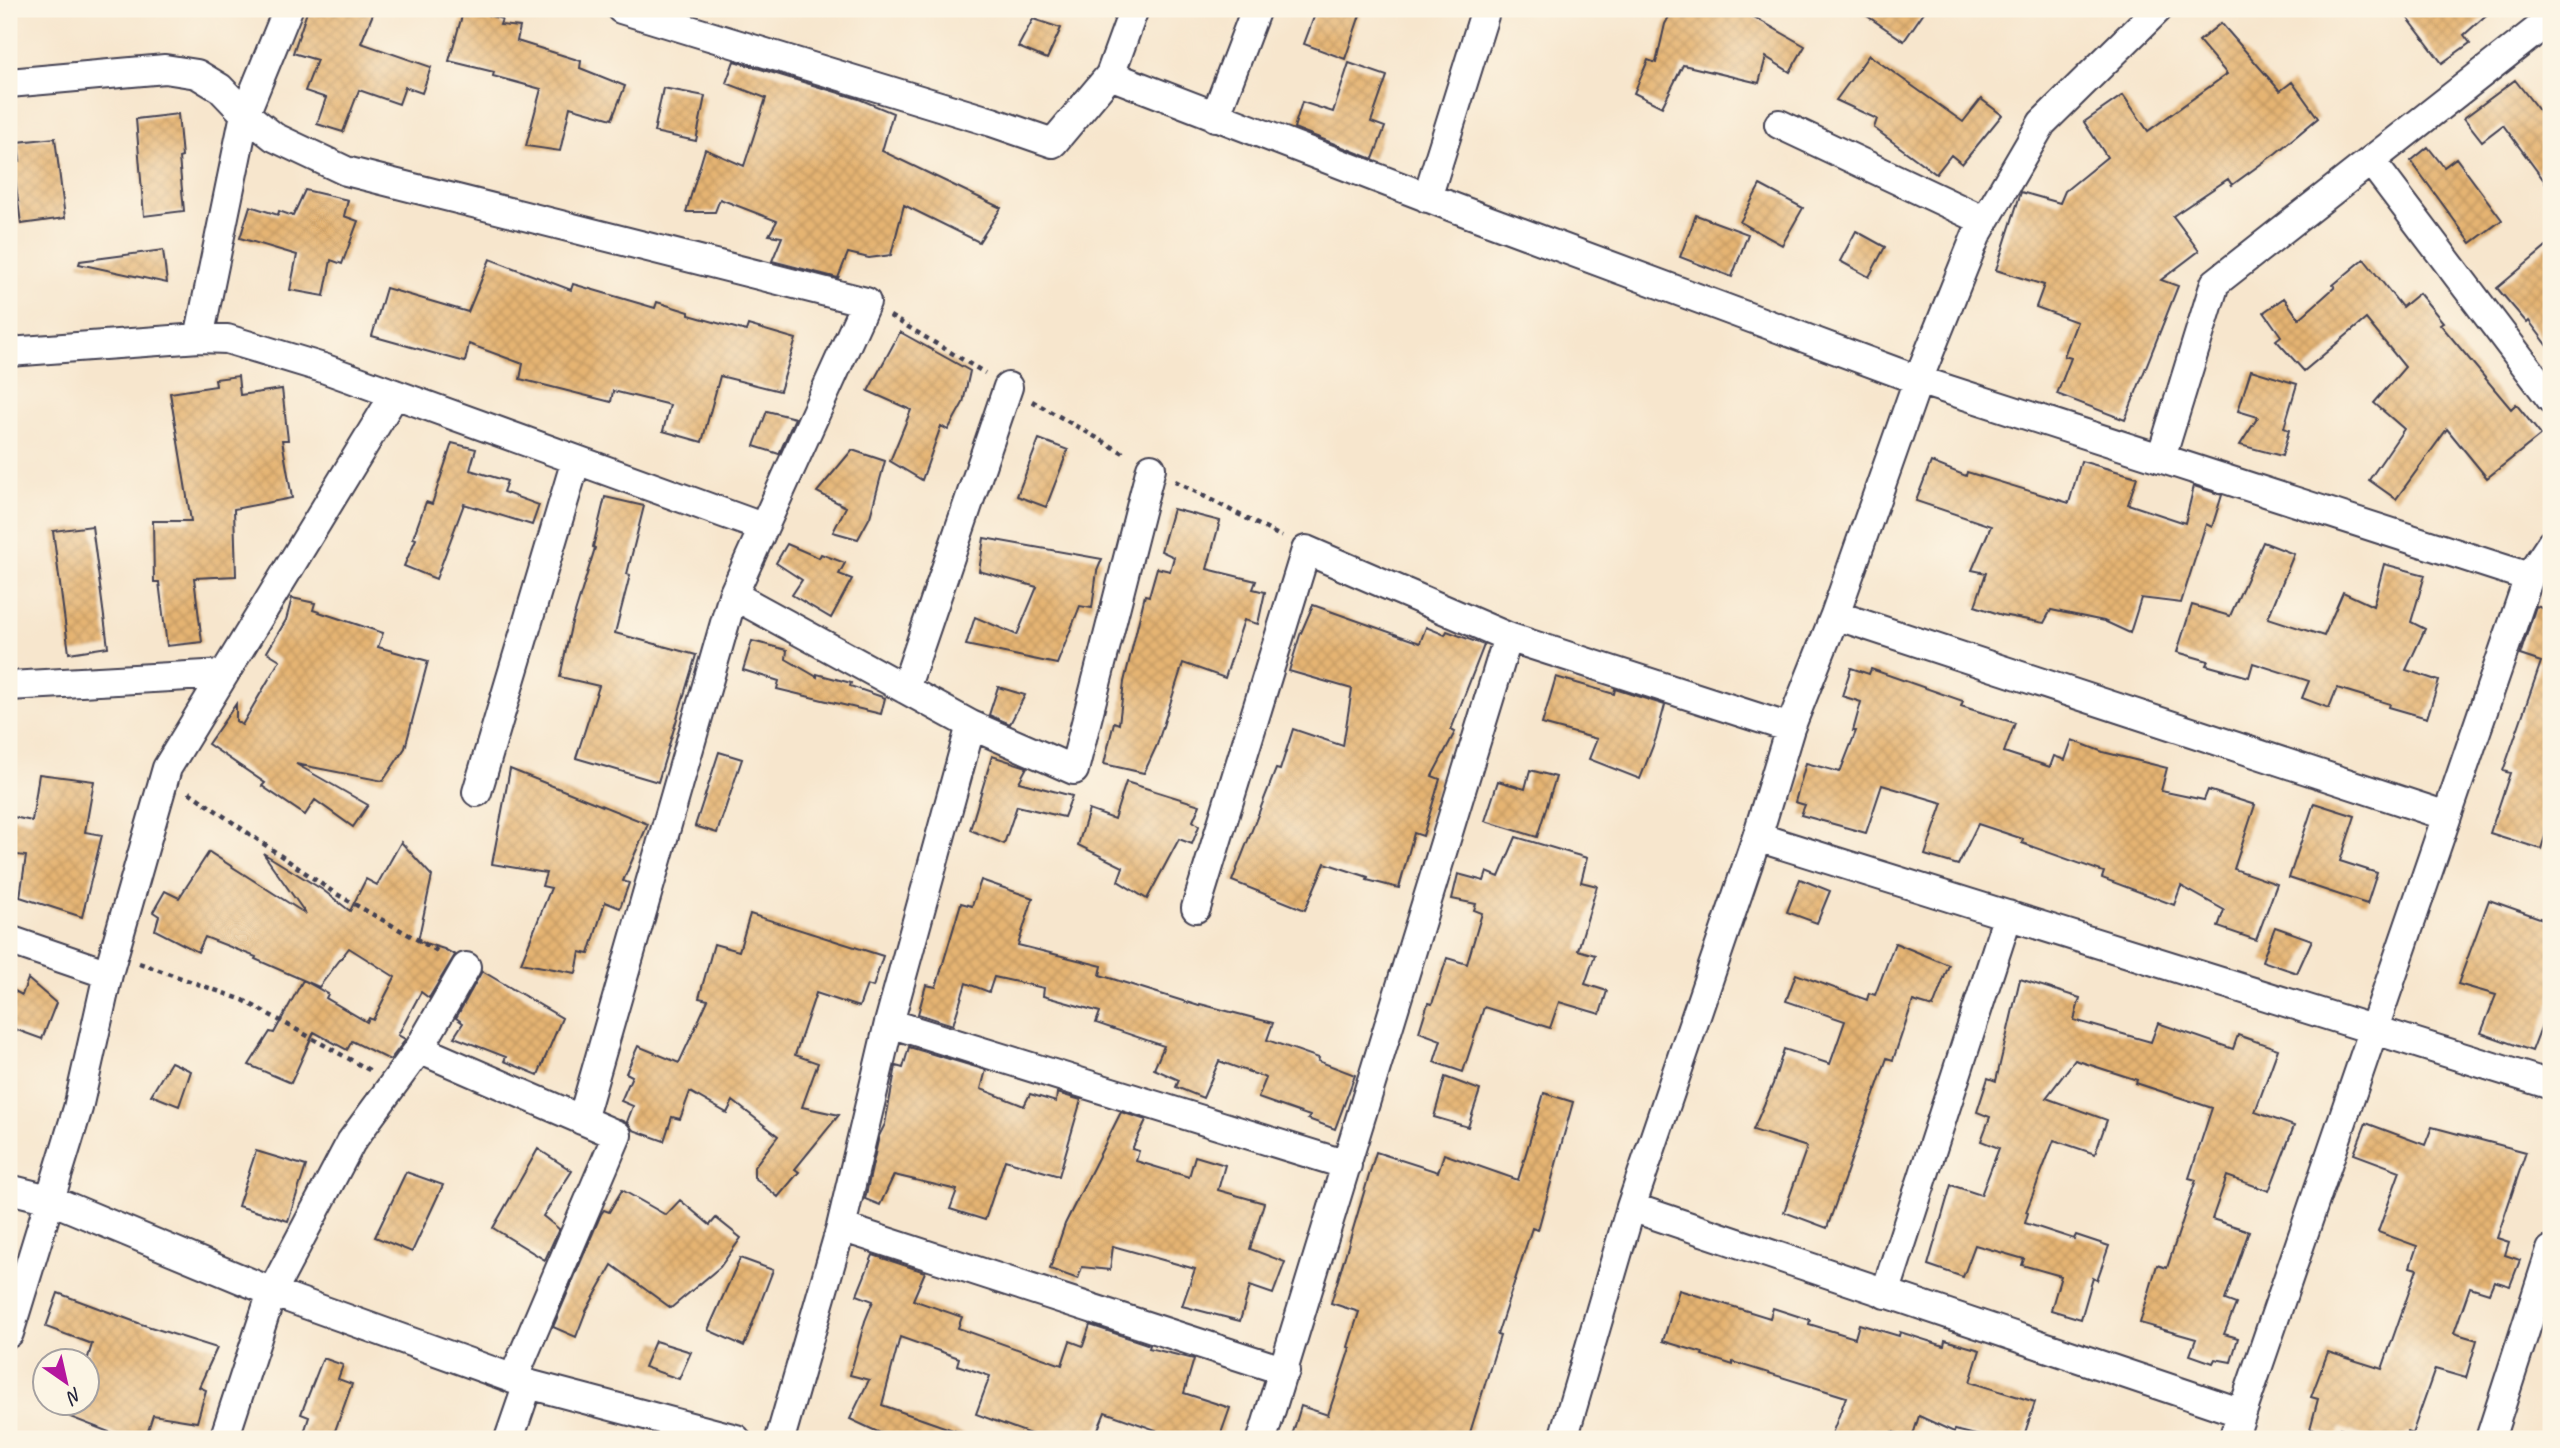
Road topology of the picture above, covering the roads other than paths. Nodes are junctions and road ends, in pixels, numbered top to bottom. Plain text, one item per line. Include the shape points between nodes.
1 (288, 9) edge
2 (621, 9) edge
3 (1134, 9) edge
4 (1256, 9) edge
5 (1486, 9) edge
6 (2158, 9) edge
7 (2551, 19) edge
8 (1110, 75) junction
9 (9, 83) edge
10 (245, 114) junction
11 (1215, 117) junction
12 (1779, 124) dead end
13 (2371, 161) junction
14 (1427, 198) junction
15 (1985, 221) junction
16 (199, 338) junction
17 (9, 352) edge
18 (1918, 380) junction
19 (1008, 387) road end
20 (395, 394) junction
21 (2551, 399) edge
22 (2161, 458) junction
23 (576, 460) junction
24 (1151, 468) road end
25 (762, 527) junction
26 (2551, 544) edge
27 (2529, 577) junction
28 (733, 595) junction
29 (1835, 615) junction
30 (1508, 637) junction
31 (224, 674) junction
32 (9, 686) edge
33 (905, 689) junction
34 (971, 725) junction
35 (1790, 728) junction
36 (477, 792) dead end
37 (2447, 816) junction
38 (1757, 837) junction
39 (1196, 908) dead end
40 (2008, 915) junction
41 (9, 940) edge
42 (111, 964) junction
43 (466, 967) road end
44 (889, 1023) junction
45 (2374, 1028) junction
46 (419, 1049) junction
47 (2551, 1085) edge
48 (582, 1120) junction
49 (1347, 1166) junction
50 (9, 1189) edge
51 (49, 1199) junction
52 (1631, 1207) junction
53 (841, 1227) junction
54 (2551, 1251) edge
55 (271, 1292) junction
56 (1885, 1294) junction
57 (9, 1333) edge
58 (1285, 1371) junction
59 (521, 1381) junction
60 (2238, 1426) edge
61 (223, 1439) edge
62 (509, 1439) edge
63 (736, 1439) edge
64 (780, 1439) edge
65 (1262, 1439) edge
66 (1563, 1439) edge
67 (2490, 1439) edge

1 - 10 street
2 - 8 street via 1053,144
3 - 8 street
4 - 11 street
5 - 14 street
6 - 15 street via 2042,122
7 - 13 street
8 - 11 street
9 - 10 street via 165,69 197,74 220,88
10 - 16 street
10 - 25 street via 274,137 346,171 866,302
11 - 14 street
12 - 15 street
13 - 21 street
13 - 22 street via 2215,284
14 - 18 street
15 - 18 street
16 - 17 street
16 - 20 street via 227,339
18 - 22 street
18 - 29 street
19 - 33 street
20 - 23 street
20 - 31 street
22 - 27 street
23 - 25 street
23 - 36 street
24 - 34 street via 1074,771
25 - 28 street
26 - 27 street
27 - 37 street
28 - 33 street
28 - 48 street
29 - 35 street
29 - 37 street
30 - 35 street
30 - 39 street via 1306,550
30 - 49 street
31 - 32 street
31 - 42 street via 165,775
33 - 34 street
34 - 44 street
35 - 38 street
37 - 45 street
38 - 40 street
38 - 52 street
40 - 45 street
40 - 56 street
41 - 42 street
42 - 51 street via 78,1108
43 - 46 street
44 - 49 street
44 - 53 street
45 - 47 street
45 - 60 street
46 - 48 street
46 - 55 street via 351,1142
48 - 59 street via 617,1135
49 - 58 street
50 - 51 street
51 - 55 street
51 - 57 street
52 - 56 street
52 - 66 street
53 - 58 street
53 - 64 street
54 - 67 street
55 - 59 street
55 - 61 street
56 - 60 street
58 - 65 street
59 - 62 street
59 - 63 street

